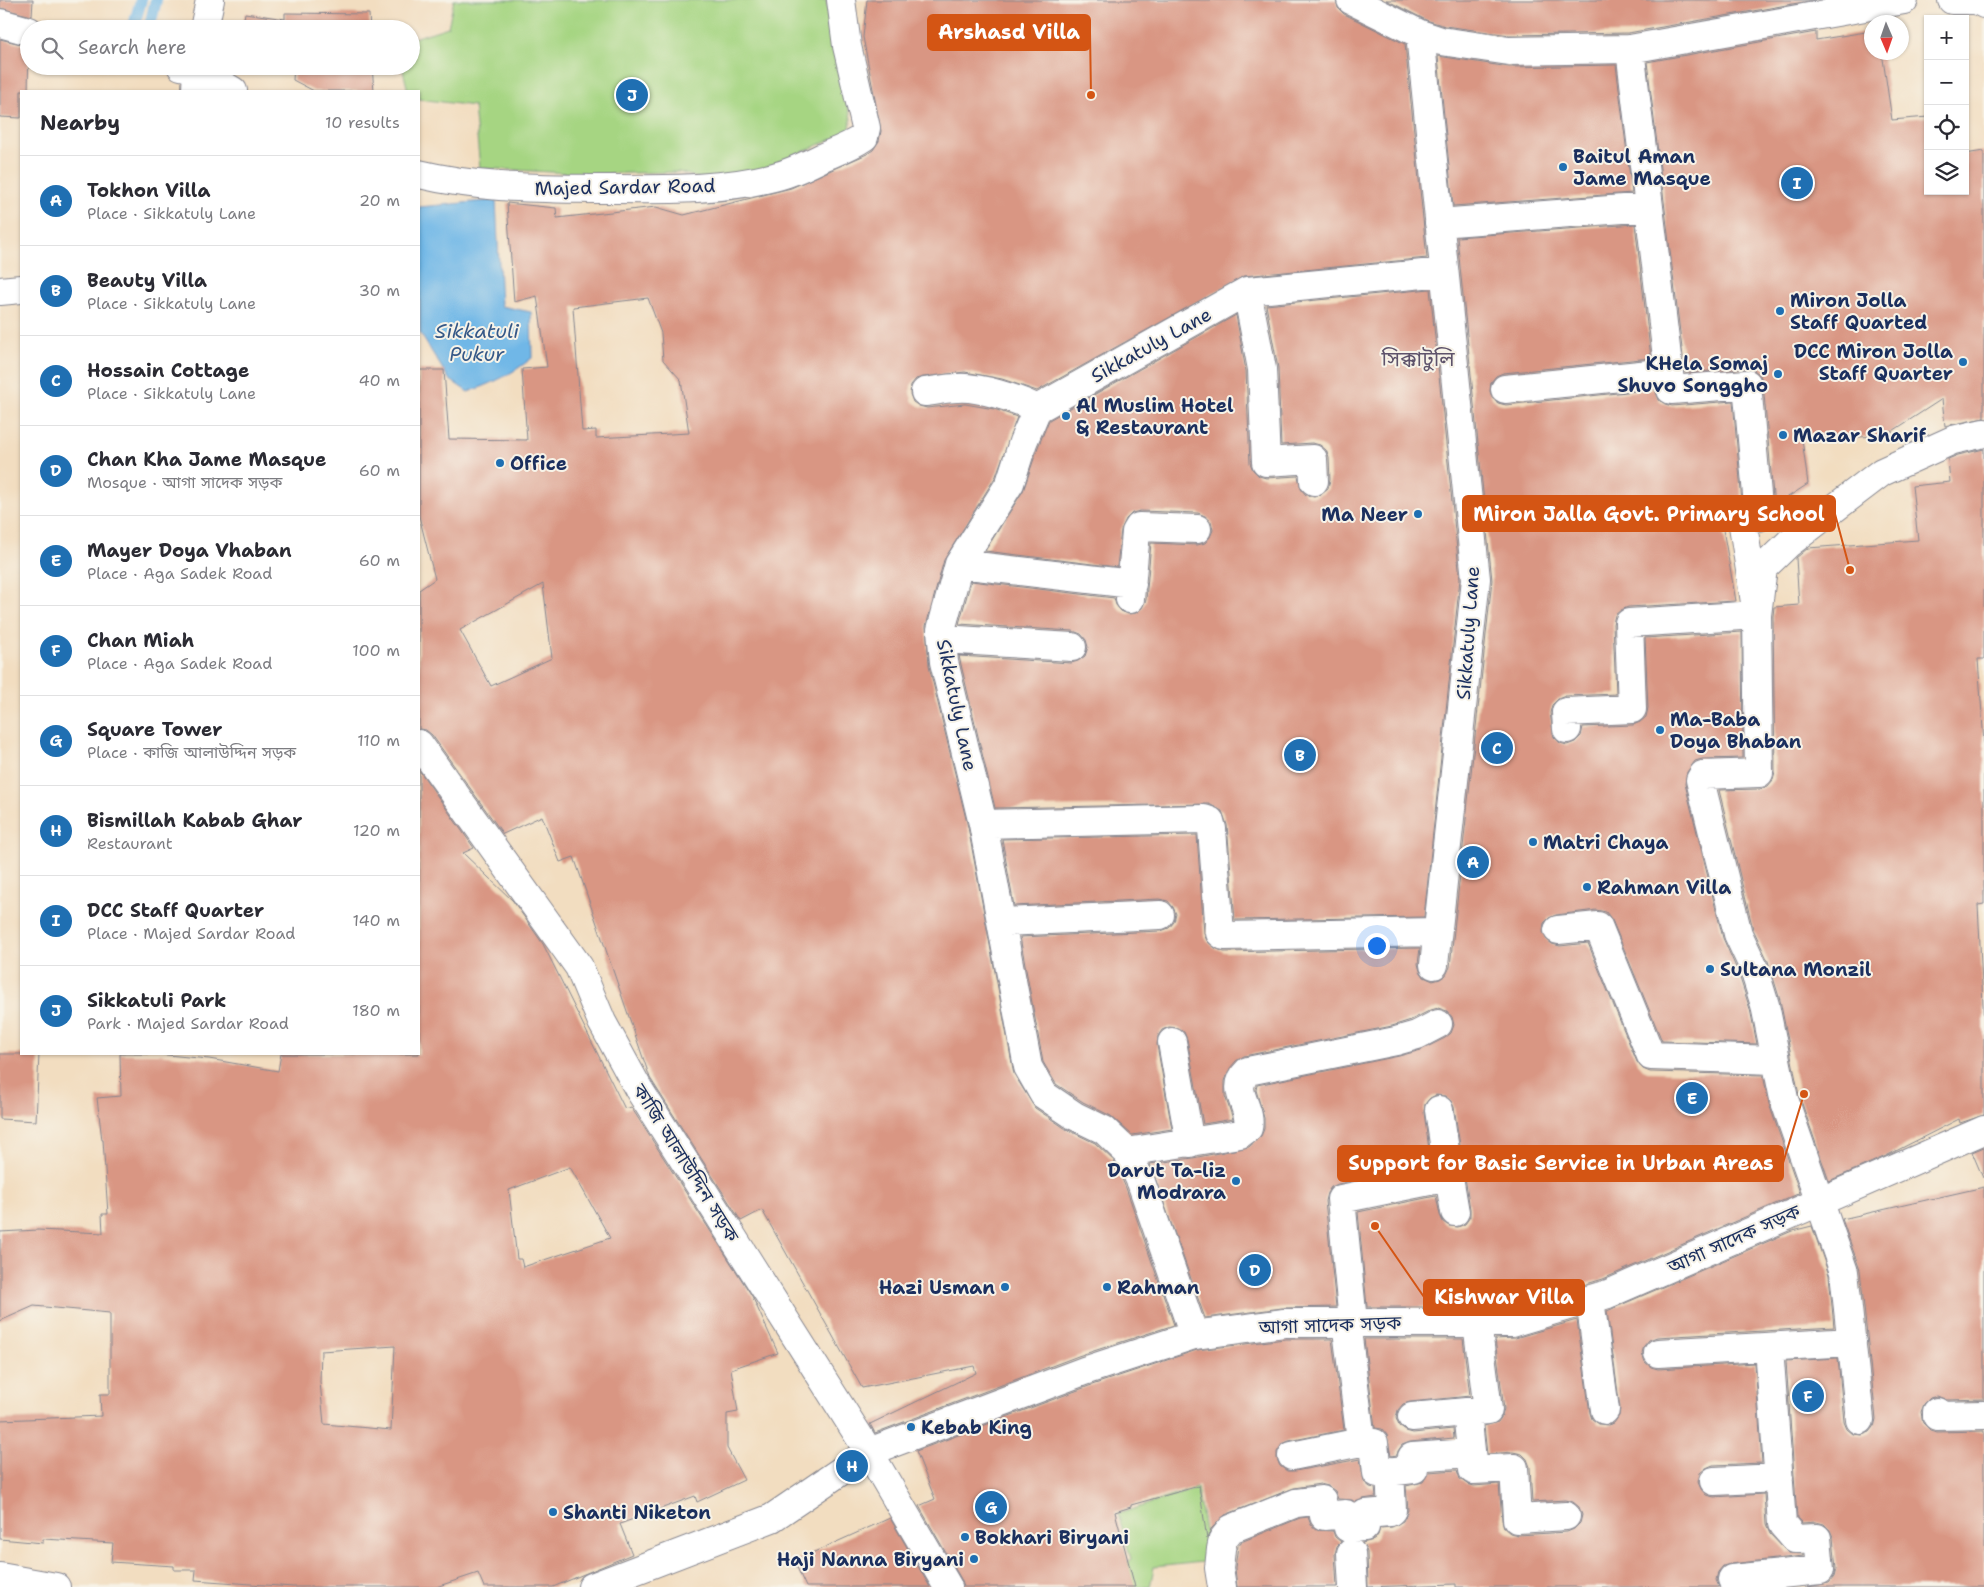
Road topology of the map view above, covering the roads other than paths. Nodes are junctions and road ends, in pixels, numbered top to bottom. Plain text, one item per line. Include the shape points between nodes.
1 (210, 0) edge
2 (841, 0) edge
3 (1351, 0) edge
4 (1904, 0) edge
5 (1952, 0) edge
6 (1984, 4) edge
7 (1835, 6) edge
8 (206, 20) edge
9 (0, 23) edge
10 (20, 29) edge
11 (1420, 34) junction
12 (1630, 49) junction
13 (197, 75) edge
14 (232, 90) edge
15 (420, 174) edge
16 (1649, 207) junction
17 (1439, 224) junction
18 (1444, 272) junction
19 (20, 289) edge
20 (0, 291) edge
21 (1247, 291) junction
22 (1669, 372) junction
23 (1505, 389) dead end
24 (925, 392) dead end
25 (1037, 409) junction
26 (1984, 433) edge
27 (1314, 481) dead end
28 (1197, 529) dead end
29 (959, 564) junction
30 (1757, 615) junction
31 (942, 638) junction
32 (1072, 647) dead end
33 (1567, 729) dead end
34 (420, 745) edge
35 (984, 824) junction
36 (1160, 915) dead end
37 (1002, 922) junction
38 (1558, 930) dead end
39 (1437, 932) junction
40 (1434, 964) dead end
41 (1438, 1024) dead end
42 (1172, 1042) dead end
43 (1775, 1060) junction
44 (1439, 1110) dead end
45 (1984, 1130) edge
46 (1190, 1143) junction
47 (1127, 1152) junction
48 (1449, 1177) junction
49 (1820, 1201) junction
50 (1455, 1212) dead end
51 (1590, 1300) junction
52 (1350, 1322) junction
53 (1477, 1323) junction
54 (1194, 1335) junction
55 (1852, 1342) junction
56 (1769, 1347) junction
57 (1658, 1353) dead end
58 (1605, 1410) dead end
59 (1467, 1412) junction
60 (1937, 1412) dead end
61 (1984, 1414) edge
62 (1412, 1418) dead end
63 (1860, 1420) dead end
64 (1364, 1442) junction
65 (869, 1452) junction
66 (1471, 1453) junction
67 (1292, 1456) dead end
68 (1390, 1471) junction
69 (1779, 1478) junction
70 (1714, 1481) dead end
71 (1566, 1516) dead end
72 (1351, 1553) dead end
73 (0, 1577) edge
74 (1732, 1579) dead end
75 (1799, 1580) edge
76 (56, 1587) edge
77 (592, 1587) edge
78 (948, 1587) edge
79 (1222, 1587) edge
80 (1353, 1587) edge

1 - 8 street
2 - 15 street, Majed Sardar Road via 847,46 866,128 864,137 796,170 728,185 680,189 514,188
3 - 11 street
4 - 7 street
5 - 6 street via 1977,0
7 - 12 street
9 - 10 street
11 - 12 street via 1441,41 1510,51
11 - 17 street, Sikkatuly Lane
12 - 16 street
13 - 14 street
16 - 17 street
16 - 22 street
17 - 18 street, Sikkatuly Lane
18 - 21 street, Sikkatuly Lane
18 - 39 street, Sikkatuly Lane via 1476,579
19 - 20 street
21 - 25 street, Sikkatuly Lane
21 - 27 street via 1262,368 1266,462 1313,459
22 - 23 street
22 - 30 street via 1670,390 1748,384 1759,517 1742,519
24 - 25 street via 958,387 1024,402
25 - 29 street, Sikkatuly Lane via 1010,483
26 - 30 street via 1953,440 1882,472 1789,543 1763,568
28 - 29 street via 1139,527 1131,592
29 - 31 street, Sikkatuly Lane via 941,630
30 - 33 street via 1628,623 1632,709 1566,712
30 - 43 street via 1758,773 1703,775 1700,780 1738,934 1753,966 1765,1005
31 - 32 street
31 - 35 street, Sikkatuly Lane via 944,662
34 - 65 street, কাজি আলাউদ্দিন সড়ক via 579,967 602,1022 638,1088
35 - 37 street, Sikkatuly Lane
35 - 39 street via 1204,819 1210,821 1212,829 1220,933 1224,936
36 - 37 street
37 - 47 street, Sikkatuly Lane via 1028,1067 1044,1095 1074,1116 1104,1130
38 - 43 street via 1598,926 1650,1056
39 - 40 street, Sikkatuly Lane
41 - 46 street via 1396,1041 1248,1071 1241,1078 1239,1088 1250,1122 1248,1128 1240,1134
42 - 46 street
43 - 49 street via 1784,1099
44 - 48 street
45 - 49 street, আগা সাদেক সড়ক
46 - 47 street
47 - 54 street, Sikkatuly Lane via 1141,1182
48 - 50 street
48 - 52 street via 1341,1199
49 - 51 street, আগা সাদেক সড়ক
49 - 55 street via 1844,1272
51 - 53 street, আগা সাদেক সড়ক via 1511,1323
51 - 58 street
52 - 53 street, আগা সাদেক সড়ক
52 - 54 street, আগা সাদেক সড়ক via 1284,1322
52 - 64 street via 1361,1440
53 - 59 street via 1488,1410
54 - 65 street, আগা সাদেক সড়ক via 1084,1371
55 - 56 street
55 - 63 street
56 - 57 street
56 - 69 street
59 - 62 street
59 - 66 street
60 - 61 street via 1937,1416
64 - 67 street
64 - 68 street via 1375,1444 1377,1472
65 - 77 street, আগা সাদেক সড়ক via 772,1518
65 - 78 street, কাজি আলাউদ্দিন সড়ক
66 - 68 street via 1412,1457 1414,1469
66 - 71 street via 1472,1470 1514,1468 1517,1519
68 - 79 street via 1392,1510 1365,1514 1365,1527 1348,1528 1346,1514 1324,1516 1322,1500 1296,1503 1231,1529 1223,1539 1221,1549
69 - 70 street
69 - 75 street via 1782,1524 1795,1539 1817,1538 1820,1570
72 - 80 street
73 - 76 street
74 - 75 street

